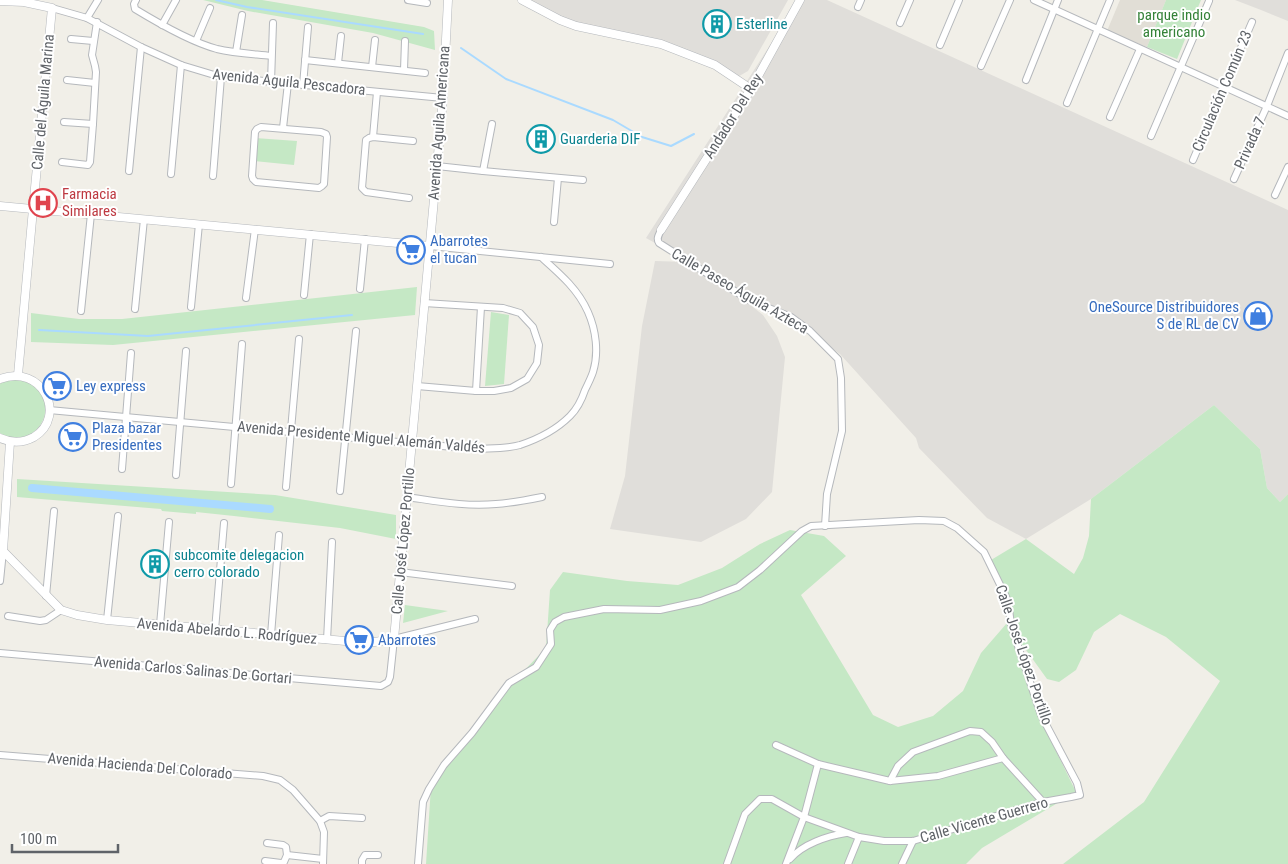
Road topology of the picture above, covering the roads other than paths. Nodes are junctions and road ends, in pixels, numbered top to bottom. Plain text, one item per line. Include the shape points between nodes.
1 (98, 0) edge
2 (136, 0) edge
3 (176, 0) edge
4 (408, 0) edge
5 (448, 0) edge
6 (522, 0) edge
7 (800, 0) edge
8 (861, 0) edge
9 (910, 0) edge
10 (958, 0) edge
11 (1010, 0) edge
12 (1034, 0) edge
13 (1058, 0) edge
14 (1110, 0) edge
15 (0, 1) edge
16 (24, 1) edge
17 (1209, 1) dead end
18 (427, 3) dead end
19 (858, 7) dead end
20 (52, 8) junction
21 (210, 8) dead end
22 (1054, 9) junction
23 (242, 15) dead end
24 (88, 18) junction
25 (97, 22) junction
26 (1252, 22) dead end
27 (274, 23) dead end
28 (900, 23) dead end
29 (162, 25) junction
30 (308, 28) dead end
31 (1098, 29) junction
32 (341, 36) dead end
33 (71, 39) dead end
34 (375, 40) dead end
35 (405, 40) dead end
36 (93, 41) junction
37 (196, 41) junction
38 (940, 45) dead end
39 (142, 47) junction
40 (1140, 48) junction
41 (236, 52) junction
42 (1288, 52) edge
43 (271, 56) junction
44 (305, 60) junction
45 (338, 63) junction
46 (181, 65) junction
47 (981, 66) dead end
48 (372, 67) junction
49 (1181, 67) junction
50 (404, 70) junction
51 (425, 73) dead end
52 (221, 77) junction
53 (67, 80) dead end
54 (1026, 80) dead end
55 (270, 82) junction
56 (95, 83) junction
57 (288, 83) junction
58 (303, 85) junction
59 (1225, 87) junction
60 (750, 89) junction
61 (377, 92) junction
62 (443, 98) junction
63 (1067, 103) dead end
64 (1266, 106) junction
65 (1288, 116) edge
66 (1110, 117) dead end
67 (64, 122) dead end
68 (93, 124) junction
69 (492, 124) dead end
70 (283, 128) junction
71 (1151, 136) dead end
72 (373, 137) junction
73 (412, 141) dead end
74 (1193, 160) dead end
75 (62, 162) dead end
76 (437, 166) junction
77 (1288, 167) edge
78 (129, 171) dead end
79 (483, 171) junction
80 (170, 174) dead end
81 (213, 176) dead end
82 (558, 178) junction
83 (583, 180) dead end
84 (1234, 180) dead end
85 (1275, 195) dead end
86 (409, 198) dead end
87 (0, 206) edge
88 (33, 209) junction
89 (91, 214) junction
90 (144, 219) junction
91 (554, 222) dead end
92 (199, 224) junction
93 (255, 229) junction
94 (661, 230) joint
95 (310, 234) junction
96 (365, 239) junction
97 (430, 246) junction
98 (540, 257) junction
99 (610, 264) dead end
100 (360, 289) dead end
101 (304, 295) dead end
102 (246, 298) dead end
103 (424, 303) junction
104 (191, 307) dead end
105 (481, 307) junction
106 (135, 310) dead end
107 (81, 311) dead end
108 (356, 331) dead end
109 (299, 339) dead end
110 (242, 344) dead end
111 (186, 351) dead end
112 (131, 353) dead end
113 (18, 375) junction
114 (0, 379) edge
115 (417, 386) junction
116 (476, 391) junction
117 (49, 410) junction
118 (126, 417) junction
119 (180, 422) junction
120 (236, 427) junction
121 (291, 432) junction
122 (346, 437) junction
123 (0, 438) edge
124 (10, 442) junction
125 (412, 442) junction
126 (122, 469) dead end
127 (176, 475) dead end
128 (231, 484) dead end
129 (286, 487) dead end
130 (340, 491) dead end
131 (407, 497) junction
132 (542, 497) dead end
133 (54, 511) dead end
134 (118, 516) dead end
135 (3, 522) edge
136 (169, 522) dead end
137 (224, 523) dead end
138 (825, 526) junction
139 (279, 535) dead end
140 (332, 542) dead end
141 (3, 551) junction
142 (400, 572) junction
143 (0, 580) edge
144 (512, 586) dead end
145 (46, 596) junction
146 (61, 610) junction
147 (8, 616) dead end
148 (475, 619) dead end
149 (107, 620) junction
150 (160, 625) junction
151 (215, 630) junction
152 (271, 635) junction
153 (394, 639) junction
154 (327, 640) junction
155 (0, 653) edge
156 (385, 685) joint
157 (776, 745) dead end
158 (0, 755) edge
159 (1003, 758) junction
160 (818, 764) junction
161 (890, 781) junction
162 (1080, 795) joint
163 (1043, 802) junction
164 (804, 817) junction
165 (362, 818) dead end
166 (320, 821) junction
167 (848, 833) junction
168 (859, 837) junction
169 (914, 840) junction
170 (266, 843) dead end
171 (287, 855) junction
172 (378, 856) dead end
173 (265, 861) dead end
174 (323, 862) edge
175 (787, 863) edge
176 (362, 864) edge
177 (418, 864) edge
178 (727, 864) edge
179 (848, 864) edge
180 (902, 864) edge

1 - 24 street
2 - 29 street via 135,9
3 - 29 street
4 - 18 street
5 - 62 street, Avenida Aguila Americana
6 - 60 street via 576,26 661,44 715,65
7 - 60 street, Andador Del Rey
8 - 19 street
9 - 28 street
10 - 38 street
11 - 47 street
12 - 22 street
13 - 22 street
14 - 31 street
15 - 16 street, Avenida Aguila Pescadora
16 - 20 street, Avenida Aguila Pescadora
17 - 49 street
20 - 24 street, Avenida Aguila Pescadora
20 - 88 street, Calle del Águila Marina
21 - 37 street
22 - 31 street
22 - 54 street
23 - 41 street
24 - 25 street, Avenida Aguila Pescadora
25 - 36 street
25 - 39 street, Avenida Aguila Pescadora
26 - 59 street, Circulación Común 23
27 - 43 street
29 - 37 street
30 - 44 street
31 - 40 street
31 - 63 street
32 - 45 street
33 - 36 street
34 - 48 street
35 - 50 street
36 - 56 street
37 - 41 street
39 - 46 street, Avenida Aguila Pescadora
39 - 78 street
40 - 49 street
40 - 66 street
41 - 43 street
42 - 64 street, Privada 7
43 - 55 street
44 - 45 street
44 - 58 street
45 - 48 street
46 - 52 street, Avenida Aguila Pescadora
46 - 80 street
48 - 50 street
49 - 59 street
49 - 71 street
50 - 51 street
52 - 55 street, Avenida Aguila Pescadora
52 - 81 street
53 - 56 street
55 - 57 street, Avenida Aguila Pescadora
56 - 68 street
57 - 58 street, Avenida Aguila Pescadora
57 - 70 street
58 - 61 street, Avenida Aguila Pescadora
59 - 64 street
59 - 74 street, Circulación Común 23
60 - 94 street, Andador Del Rey
61 - 62 street, Avenida Aguila Pescadora
61 - 72 street
62 - 76 street, Avenida Aguila Americana
64 - 65 street
64 - 84 street, Privada 7
67 - 68 street
68 - 75 street via 89,164
69 - 79 street
70 - 70 street via 261,127 255,132 253,179 256,182 319,188 324,184 326,134
72 - 73 street
72 - 86 street via 366,140 363,190
76 - 79 street
76 - 97 street, Avenida Aguila Americana
77 - 85 street
79 - 82 street
82 - 83 street
82 - 91 street
87 - 88 street
88 - 89 street
88 - 113 street, Calle del Águila Marina
89 - 90 street
89 - 107 street
90 - 92 street
90 - 106 street
92 - 93 street
92 - 104 street
93 - 95 street
93 - 102 street
94 - 138 street, Calle Paseo Águila Azteca via 657,237 659,243 749,300 791,317 838,359 842,431 827,494
95 - 96 street
95 - 101 street
96 - 97 street
96 - 100 street
97 - 98 street
97 - 103 street, Calle José López Portillo
98 - 99 street
98 - 125 street, Avenida Presidente Miguel Alemán Valdés via 572,287 592,324 596,346 594,371 572,415 547,434 520,445 475,449
103 - 105 street
103 - 115 street, Calle José López Portillo
105 - 116 street
105 - 116 street via 520,313 533,327 540,345 537,363 526,379 511,388
108 - 122 street
109 - 121 street
110 - 120 street
111 - 119 street
112 - 118 street
113 - 114 street
113 - 117 street via 41,387 49,402
115 - 116 street
115 - 125 street, Calle José López Portillo
117 - 118 street, Avenida Presidente Miguel Alemán Valdés
117 - 124 street via 48,420 37,435 29,440
118 - 119 street, Avenida Presidente Miguel Alemán Valdés
118 - 126 street
119 - 120 street, Avenida Presidente Miguel Alemán Valdés
119 - 127 street
120 - 121 street, Avenida Presidente Miguel Alemán Valdés
120 - 128 street
121 - 122 street, Avenida Presidente Miguel Alemán Valdés
121 - 129 street
122 - 125 street, Avenida Presidente Miguel Alemán Valdés
122 - 130 street
123 - 124 street
124 - 135 street
125 - 131 street, Calle José López Portillo
131 - 132 street via 478,505
131 - 142 street, Calle José López Portillo
133 - 145 street
134 - 149 street
135 - 141 street
136 - 150 street
137 - 151 street
138 - 162 street, Calle José López Portillo via 944,521 984,552 1008,601 1011,625 1041,715 1077,783
138 - 177 street, Calle José López Portillo via 811,526 802,531 738,587 701,601 660,610 604,609 564,616 555,622 550,630 551,644 536,666 509,683 429,789 423,802
139 - 152 street
140 - 154 street
141 - 143 street
141 - 145 street, Avenida Abelardo L. Rodríguez
142 - 144 street
142 - 153 street, Calle José López Portillo
145 - 146 street, Avenida Abelardo L. Rodríguez
146 - 147 street via 40,621
146 - 149 street, Avenida Abelardo L. Rodríguez
148 - 153 street
149 - 150 street, Avenida Abelardo L. Rodríguez
150 - 151 street, Avenida Abelardo L. Rodríguez
151 - 152 street, Avenida Abelardo L. Rodríguez
152 - 154 street, Avenida Abelardo L. Rodríguez
153 - 154 street, Avenida Abelardo L. Rodríguez via 368,643
153 - 156 street, Calle José López Portillo via 390,677
155 - 156 street, Avenida Carlos Salinas De Gortari
157 - 160 street
158 - 166 street, Avenida Hacienda Del Colorado via 263,776 280,780 294,790
159 - 161 street via 938,776
159 - 161 street via 981,732 970,731 913,752 898,766
159 - 163 street
160 - 161 street
160 - 164 street
162 - 163 street, Calle Vicente Guerrero
163 - 169 street, Calle Vicente Guerrero
164 - 167 street, Calle Vicente Guerrero
164 - 175 street
164 - 178 street, Calle Vicente Guerrero via 772,799 760,798 745,814
165 - 166 street via 329,816
166 - 174 street via 324,832
167 - 168 street, Calle Vicente Guerrero
167 - 175 street via 824,838 799,850
168 - 169 street, Calle Vicente Guerrero via 884,841
168 - 179 street
169 - 180 street
170 - 171 street via 283,845
171 - 173 street via 284,862
171 - 174 street
172 - 176 street via 365,855

